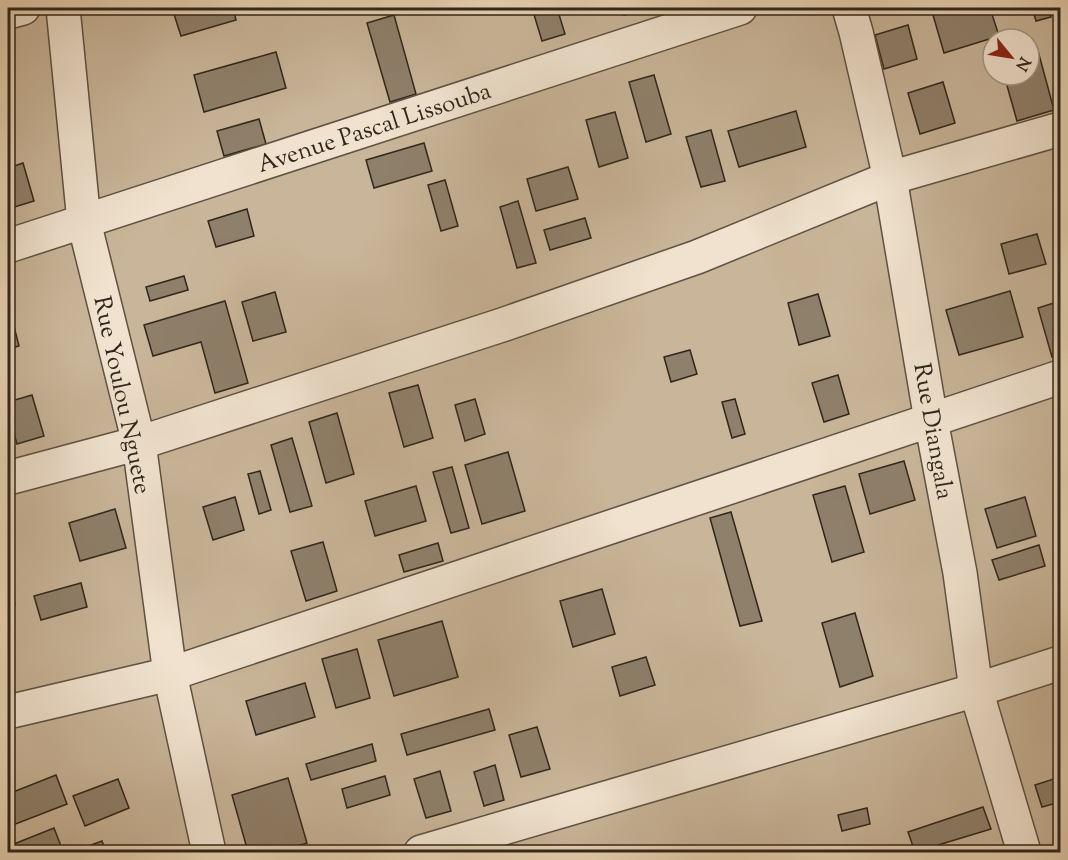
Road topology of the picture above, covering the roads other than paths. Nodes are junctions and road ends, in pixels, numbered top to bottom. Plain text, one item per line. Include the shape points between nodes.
1 (23, 8) edge
2 (63, 8) edge
3 (740, 8) edge
4 (849, 8) edge
5 (8, 12) edge
6 (1060, 129) edge
7 (890, 178) junction
8 (84, 222) junction
9 (8, 246) edge
10 (1060, 377) edge
11 (931, 420) junction
12 (139, 443) junction
13 (8, 478) edge
14 (1060, 663) edge
15 (170, 674) junction
16 (976, 690) junction
17 (8, 712) edge
18 (209, 852) edge
19 (421, 852) edge
20 (1024, 852) edge

1 - 5 street
2 - 8 street, Rue Youlou Nguete
3 - 8 street, Avenue Pascal Lissouba
4 - 7 street, Rue Diangala
6 - 7 street
7 - 11 street, Rue Diangala
7 - 12 street via 697,257
8 - 9 street, Avenue Pascal Lissouba
8 - 12 street, Rue Youlou Nguete
10 - 11 street
11 - 15 street
11 - 16 street, Rue Diangala via 960,573
12 - 13 street
12 - 15 street, Rue Youlou Nguete
14 - 16 street
15 - 17 street
15 - 18 street, Rue Youlou Nguete
16 - 19 street
16 - 20 street, Rue Diangala

